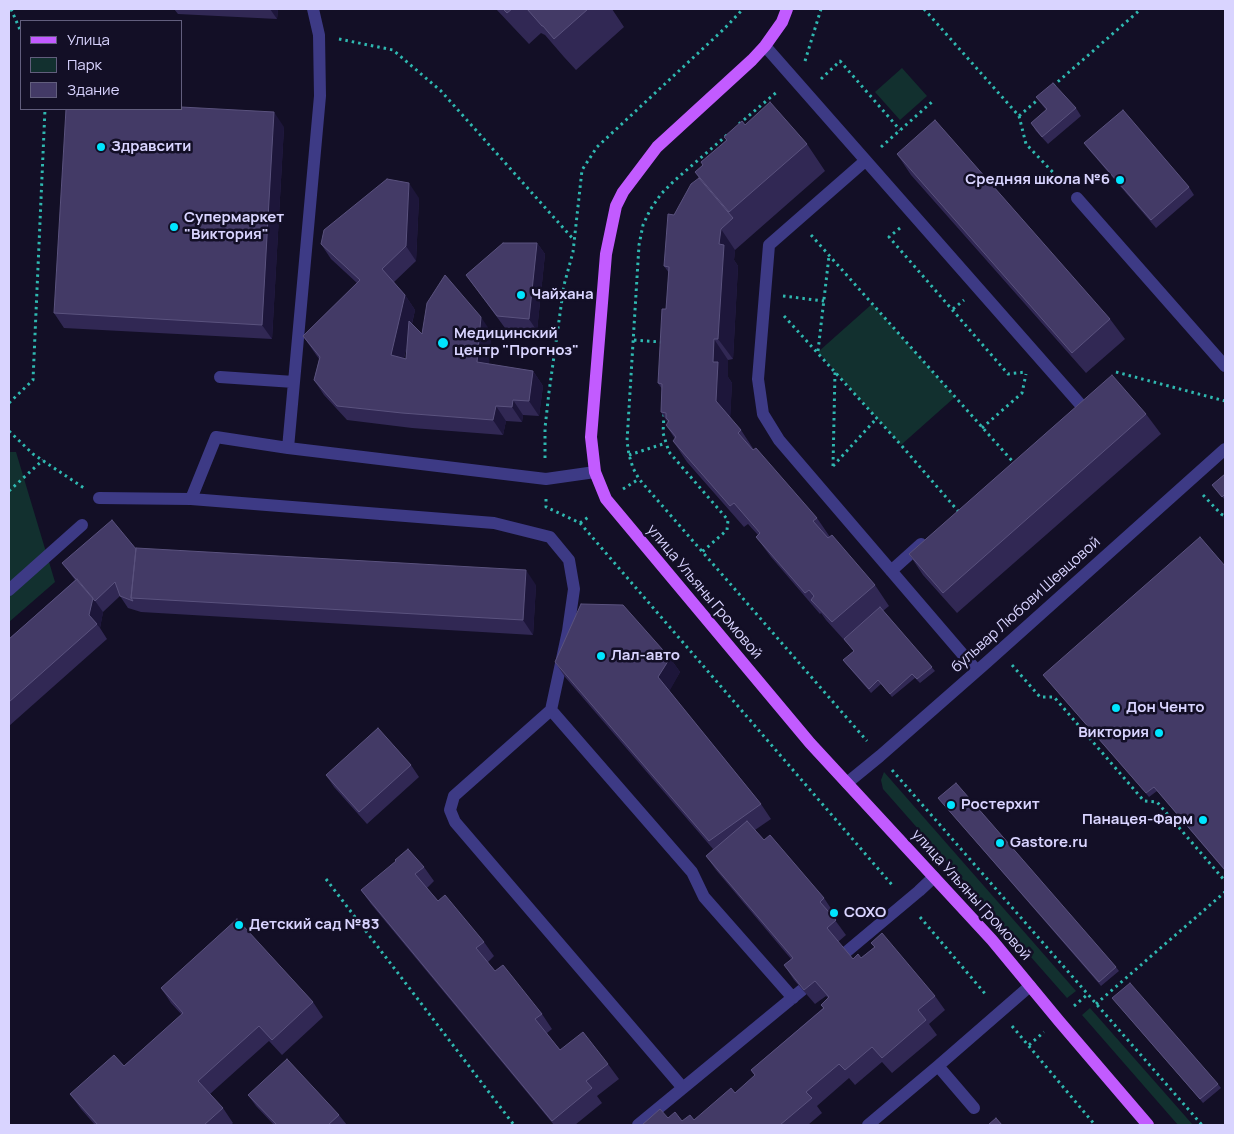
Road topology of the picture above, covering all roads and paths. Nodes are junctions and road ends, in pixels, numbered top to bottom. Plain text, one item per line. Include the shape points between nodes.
1 (11, 9) edge
2 (313, 9) edge
3 (787, 9) edge
4 (821, 9) edge
5 (924, 9) edge
6 (1141, 9) edge
7 (20, 30) edge
8 (319, 34) junction
9 (765, 46) junction
10 (797, 74) junction
11 (933, 101) dead end
12 (46, 110) edge
13 (1019, 116) junction
14 (900, 130) junction
15 (865, 160) junction
16 (1077, 198) joint
17 (914, 216) junction
18 (797, 220) junction
19 (574, 241) dead end
20 (829, 255) junction
21 (765, 293) junction
22 (824, 301) junction
23 (763, 313) junction
24 (634, 340) junction
25 (664, 346) edge
26 (818, 352) junction
27 (1225, 366) edge
28 (835, 372) dead end
29 (1116, 372) dead end
30 (220, 376) dead end
31 (294, 382) junction
32 (1225, 401) edge
33 (9, 403) edge
34 (1080, 404) edge
35 (664, 405) edge
36 (877, 418) junction
37 (545, 428) dead end
38 (982, 428) junction
39 (9, 431) edge
40 (666, 443) junction
41 (288, 448) junction
42 (1225, 449) edge
43 (629, 455) junction
44 (43, 460) junction
45 (1014, 462) edge
46 (833, 466) junction
47 (595, 472) junction
48 (546, 479) junction
49 (639, 479) junction
50 (815, 482) junction
51 (622, 489) dead end
52 (9, 491) edge
53 (1201, 493) dead end
54 (99, 498) joint
55 (191, 499) junction
56 (958, 512) edge
57 (590, 516) dead end
58 (1225, 516) edge
59 (580, 523) junction
60 (82, 525) dead end
61 (928, 538) edge
62 (702, 552) junction
63 (891, 571) junction
64 (9, 590) edge
65 (1010, 663) dead end
66 (977, 671) junction
67 (551, 710) junction
68 (880, 756) junction
69 (847, 783) junction
70 (1141, 788) edge
71 (1136, 792) junction
72 (934, 877) junction
73 (326, 879) dead end
74 (1225, 881) edge
75 (1225, 892) edge
76 (906, 901) junction
77 (846, 953) edge
78 (1030, 986) junction
79 (1088, 994) junction
80 (1096, 1004) junction
81 (1074, 1006) dead end
82 (1001, 1012) junction
83 (1046, 1030) dead end
84 (1029, 1045) junction
85 (938, 1066) junction
86 (683, 1088) junction
87 (974, 1108) dead end
88 (514, 1125) edge
89 (638, 1125) edge
90 (868, 1125) edge
91 (1095, 1125) edge
92 (1148, 1125) edge
93 (1202, 1125) edge

1 - 7 path
2 - 8 street
3 - 9 main road, улица Ульяны Громовой
4 - 10 path
5 - 13 path
6 - 13 path
8 - 19 path via 393,50 440,91
8 - 31 street via 320,96
9 - 10 street
9 - 47 main road, улица Ульяны Громовой via 657,147 616,206 606,254 591,437
10 - 14 path via 814,84 840,62
10 - 15 street
10 - 24 path via 674,181 650,210 639,245
11 - 14 path
12 - 33 path via 33,380
13 - 16 path via 1026,144
14 - 15 path
15 - 17 street
15 - 18 street
16 - 27 street
17 - 34 street
17 - 38 path via 889,237 1008,374 1026,372 1022,393
18 - 20 path
18 - 21 street via 769,244
20 - 22 path
20 - 38 path
21 - 22 path
21 - 23 street
22 - 26 path
23 - 26 path via 785,316
23 - 50 street via 758,378 763,414 779,440
24 - 25 path via 661,342
24 - 43 path
26 - 36 path
28 - 46 path
29 - 32 path
30 - 31 street
31 - 41 street
35 - 40 path
36 - 46 path
36 - 56 path
37 - 48 path
38 - 45 path
39 - 44 path
40 - 43 path
40 - 62 path via 669,452 728,520 727,530
41 - 48 street
41 - 55 street via 216,437
42 - 66 street, бульвар Любови Шевцовой
43 - 49 path
44 - 52 path
44 - 54 path
46 - 50 path
47 - 48 street
47 - 69 main road, улица Ульяны Громовой via 606,499
48 - 59 path via 546,507
49 - 51 path
49 - 62 path
50 - 63 street
53 - 58 path
54 - 55 street
55 - 67 street via 494,523 550,537 569,560 574,590
57 - 59 path
59 - 76 path
60 - 64 street
61 - 63 street
62 - 68 path
63 - 66 street
65 - 71 path via 1040,697 1054,697
66 - 68 street, бульвар Любови Шевцовой
67 - 86 street via 454,796 450,810 455,822
67 - 86 street via 692,872 704,897 798,994
68 - 69 street, бульвар Любови Шевцовой
68 - 79 path
69 - 72 main road, улица Ульяны Громовой
70 - 71 path
71 - 74 path via 1144,801 1157,802
72 - 76 street
72 - 78 main road, улица Ульяны Громовой
73 - 88 path
75 - 80 path
76 - 77 street
76 - 82 path
78 - 82 street
78 - 92 main road, улица Ульяны Громовой
79 - 80 path
79 - 81 path
80 - 93 path
82 - 84 path
82 - 85 street
83 - 84 path
84 - 91 path
85 - 87 street
85 - 90 street
86 - 89 street

